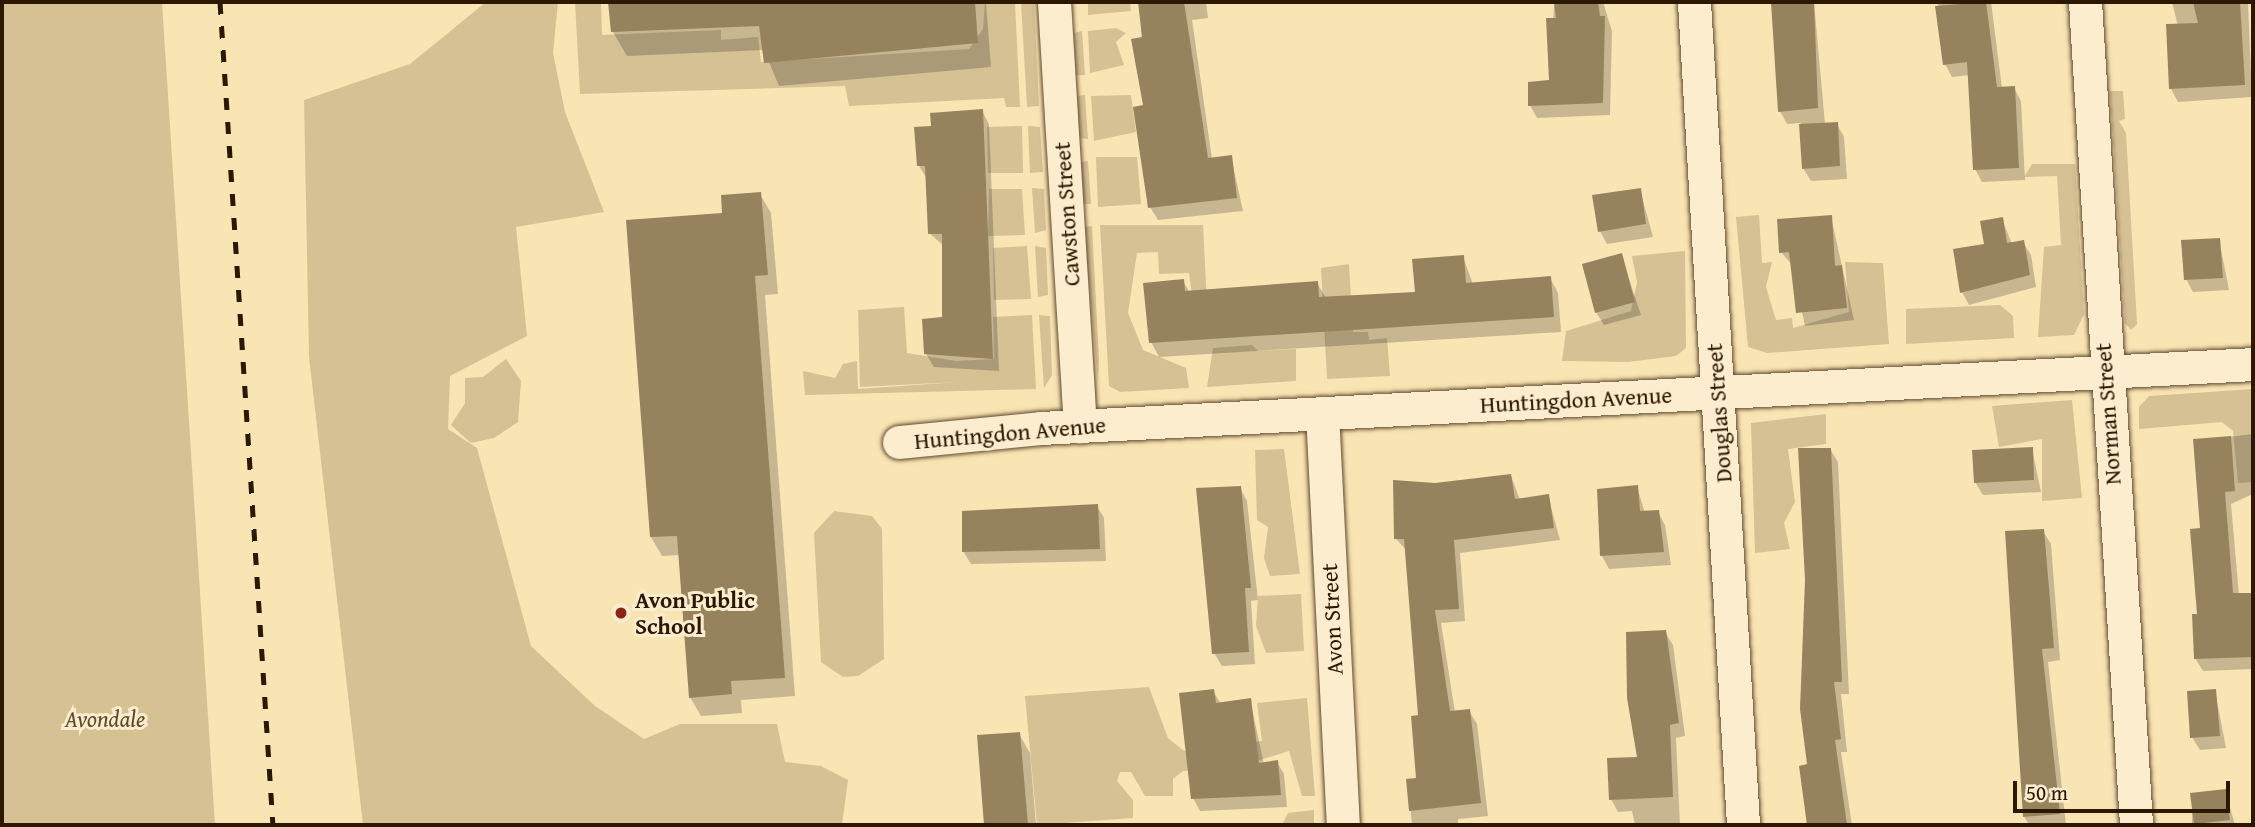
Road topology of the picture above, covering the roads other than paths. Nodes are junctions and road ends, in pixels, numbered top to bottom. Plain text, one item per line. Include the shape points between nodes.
1 (1054, 2) edge
2 (1694, 2) edge
3 (2085, 2) edge
4 (2253, 364) edge
5 (2105, 370) junction
6 (1717, 392) junction
7 (1322, 413) junction
8 (1080, 426) junction
9 (899, 442) dead end
10 (1343, 825) edge
11 (1743, 825) edge
12 (2136, 825) edge

1 - 8 street, Cawston Street
2 - 6 street, Douglas Street
3 - 5 street, Norman Street
4 - 5 street, Huntingdon Avenue
5 - 6 street, Huntingdon Avenue
5 - 12 street, Norman Street
6 - 7 street, Huntingdon Avenue
6 - 11 street, Douglas Street
7 - 8 street, Huntingdon Avenue
7 - 10 street, Avon Street
8 - 9 street, Huntingdon Avenue

